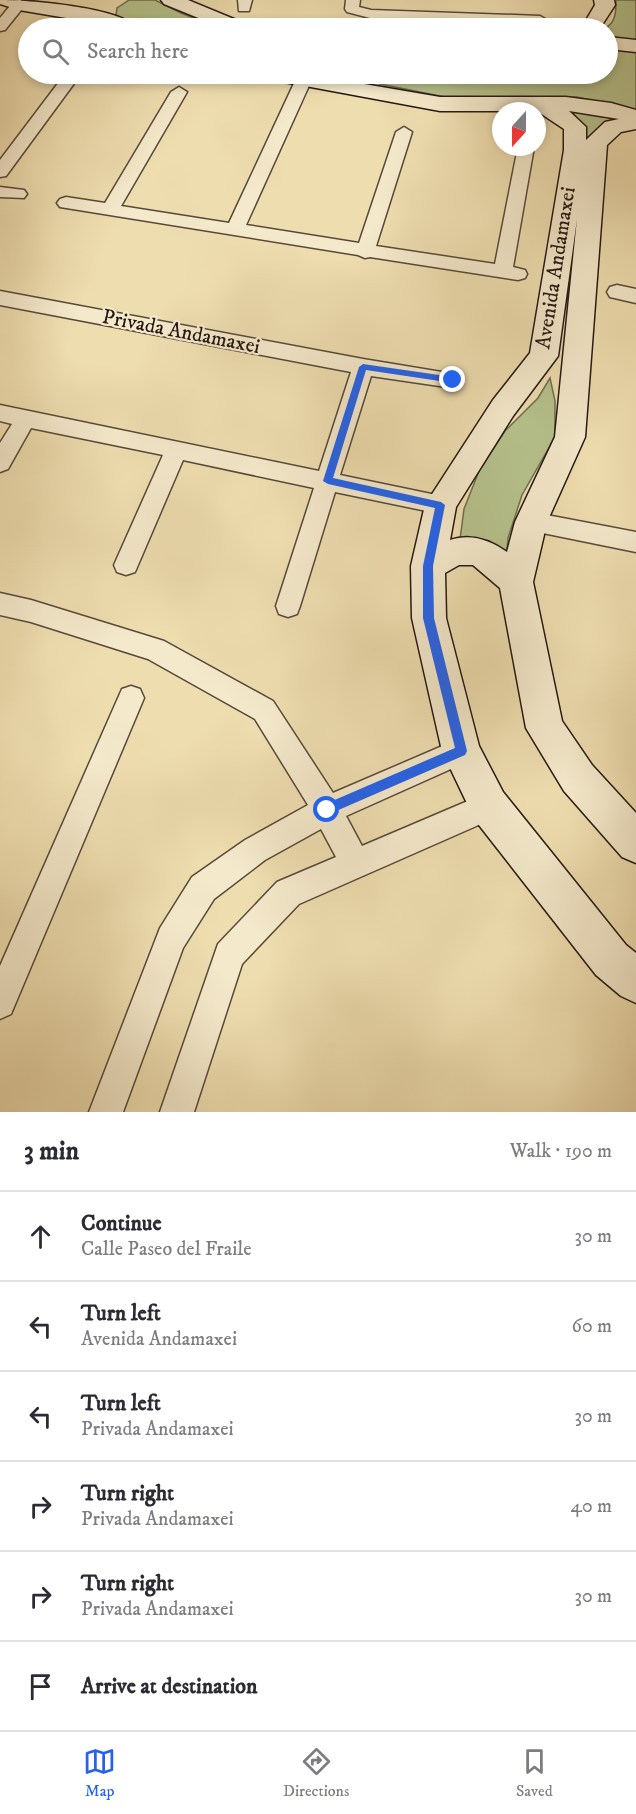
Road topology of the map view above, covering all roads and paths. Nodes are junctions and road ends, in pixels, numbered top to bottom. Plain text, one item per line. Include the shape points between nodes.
1 (63, 0) edge
2 (89, 0) edge
3 (171, 0) edge
4 (353, 0) edge
5 (604, 0) edge
6 (8, 12) edge
7 (118, 18) edge
8 (215, 18) edge
9 (483, 18) edge
10 (597, 18) edge
11 (618, 44) edge
12 (636, 46) edge
13 (65, 84) edge
14 (306, 84) edge
15 (334, 84) edge
16 (368, 84) edge
17 (359, 88) junction
18 (179, 92) dead end
19 (492, 104) edge
20 (546, 104) edge
21 (546, 108) edge
22 (636, 117) edge
23 (636, 122) edge
24 (404, 132) dead end
25 (525, 156) edge
26 (0, 172) edge
27 (66, 203) dead end
28 (109, 211) junction
29 (235, 230) junction
30 (365, 252) junction
31 (0, 298) edge
32 (544, 356) junction
33 (578, 362) junction
34 (363, 367) junction
35 (453, 380) dead end
36 (0, 413) edge
37 (26, 418) junction
38 (176, 450) junction
39 (0, 463) edge
40 (328, 481) junction
41 (441, 505) junction
42 (531, 522) junction
43 (636, 542) edge
44 (126, 566) dead end
45 (428, 566) junction
46 (516, 582) junction
47 (0, 604) edge
48 (288, 606) dead end
49 (131, 698) dead end
50 (461, 751) junction
51 (489, 806) junction
52 (327, 810) junction
53 (636, 843) edge
54 (356, 863) junction
55 (628, 967) edge
56 (0, 1003) edge
57 (106, 1112) edge
58 (177, 1112) edge

1 - 2 street
3 - 8 street
4 - 9 street via 352,9 370,14
5 - 10 street
6 - 7 street via 111,10
11 - 12 street
13 - 26 street
14 - 29 street
15 - 17 street
16 - 17 street
17 - 19 street via 440,104
18 - 28 street
20 - 22 street via 611,110
21 - 32 street, Avenida Andamaxei via 575,128 575,150
23 - 33 street, Avenida Andamaxei via 613,128 596,143
24 - 30 street
25 - 30 street via 510,273
27 - 28 street
28 - 29 street
29 - 30 street
31 - 34 street, Privada Andamaxei
32 - 33 street
32 - 41 street, Avenida Andamaxei via 503,408
33 - 42 street, Avenida Andamaxei via 570,437
34 - 35 street, Privada Andamaxei
34 - 40 street
36 - 37 street
37 - 38 street
37 - 39 street
38 - 40 street
38 - 44 street
40 - 41 street
40 - 48 street
41 - 45 street, Avenida Andamaxei
42 - 43 street
42 - 46 street, Avenida Andamaxei
45 - 46 street via 451,551 474,550 495,560
45 - 50 street, Avenida Andamaxei via 429,618
46 - 53 street, Avenida Andamaxei via 545,729 578,778
47 - 52 street via 155,649 264,710
49 - 56 street
50 - 51 street, Avenida Andamaxei
50 - 52 street
51 - 54 street
51 - 55 street, Avenida Andamaxei
52 - 54 street
52 - 57 street via 255,850 203,888 171,939
54 - 58 street via 288,893 228,955

